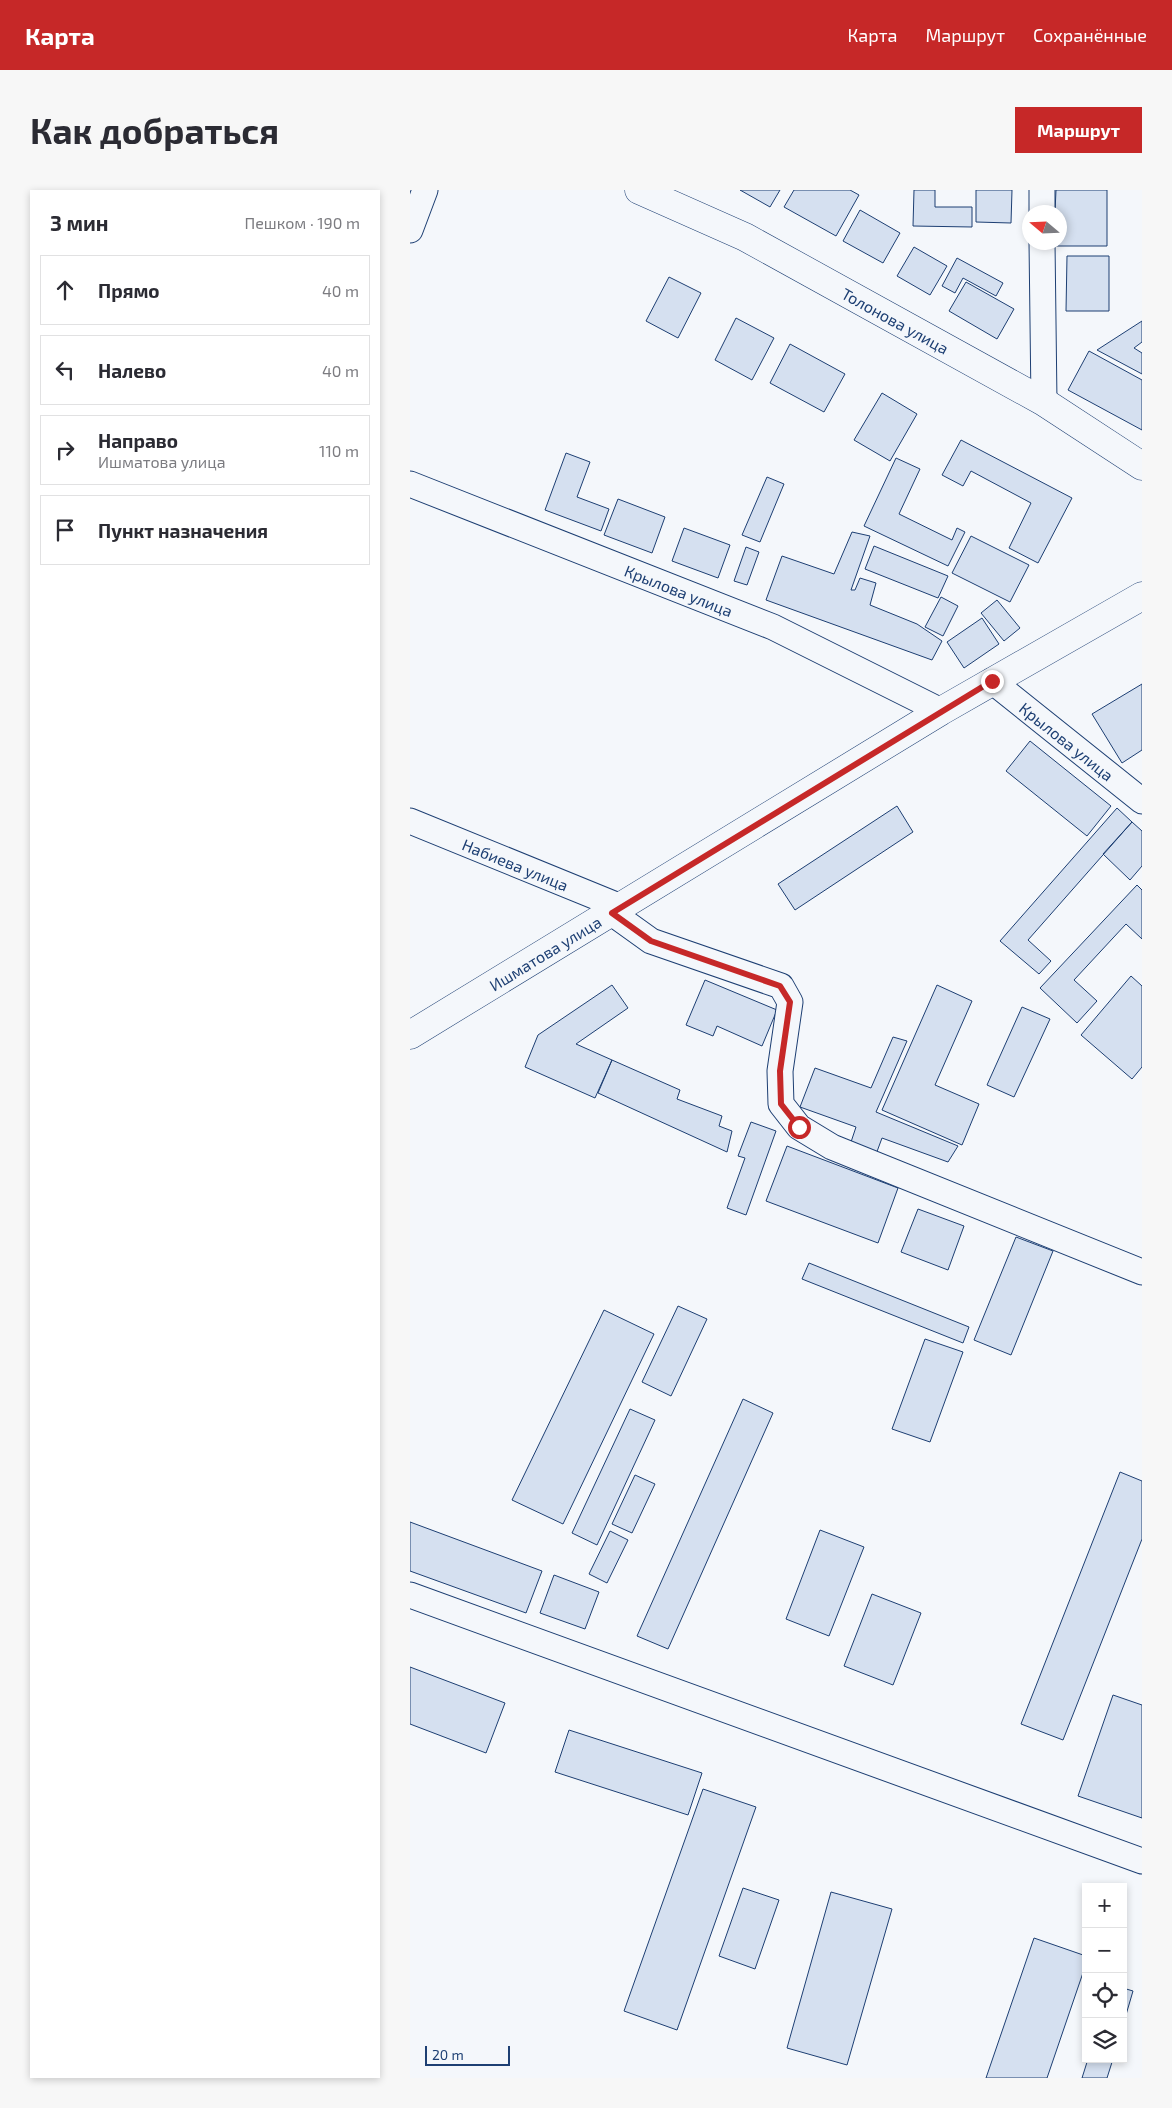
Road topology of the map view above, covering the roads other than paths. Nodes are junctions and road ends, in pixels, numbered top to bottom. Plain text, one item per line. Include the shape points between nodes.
1 (425, 190) edge
2 (639, 190) edge
3 (1042, 190) edge
4 (1042, 205) edge
5 (410, 230) edge
6 (1042, 250) edge
7 (1044, 402) junction
8 (1142, 466) edge
9 (410, 484) edge
10 (1142, 596) edge
11 (992, 681) junction
12 (941, 711) junction
13 (1142, 801) edge
14 (410, 821) edge
15 (617, 910) junction
16 (410, 1034) edge
17 (1142, 1272) edge
18 (410, 1595) edge
19 (1142, 1861) edge

1 - 5 street
2 - 7 main road, Толонова улица via 745,237
3 - 4 street
6 - 7 street
7 - 8 main road, Толонова улица
9 - 12 street, Крылова улица via 773,627
10 - 11 main road, Ишматова улица
11 - 12 main road, Ишматова улица
11 - 13 street, Крылова улица
12 - 15 main road, Ишматова улица
14 - 15 street, Набиева улица
15 - 16 main road, Ишматова улица
15 - 17 street, Набиева улица via 651,941 780,986 790,1002 780,1071 781,1104 799,1127 832,1147
18 - 19 street

